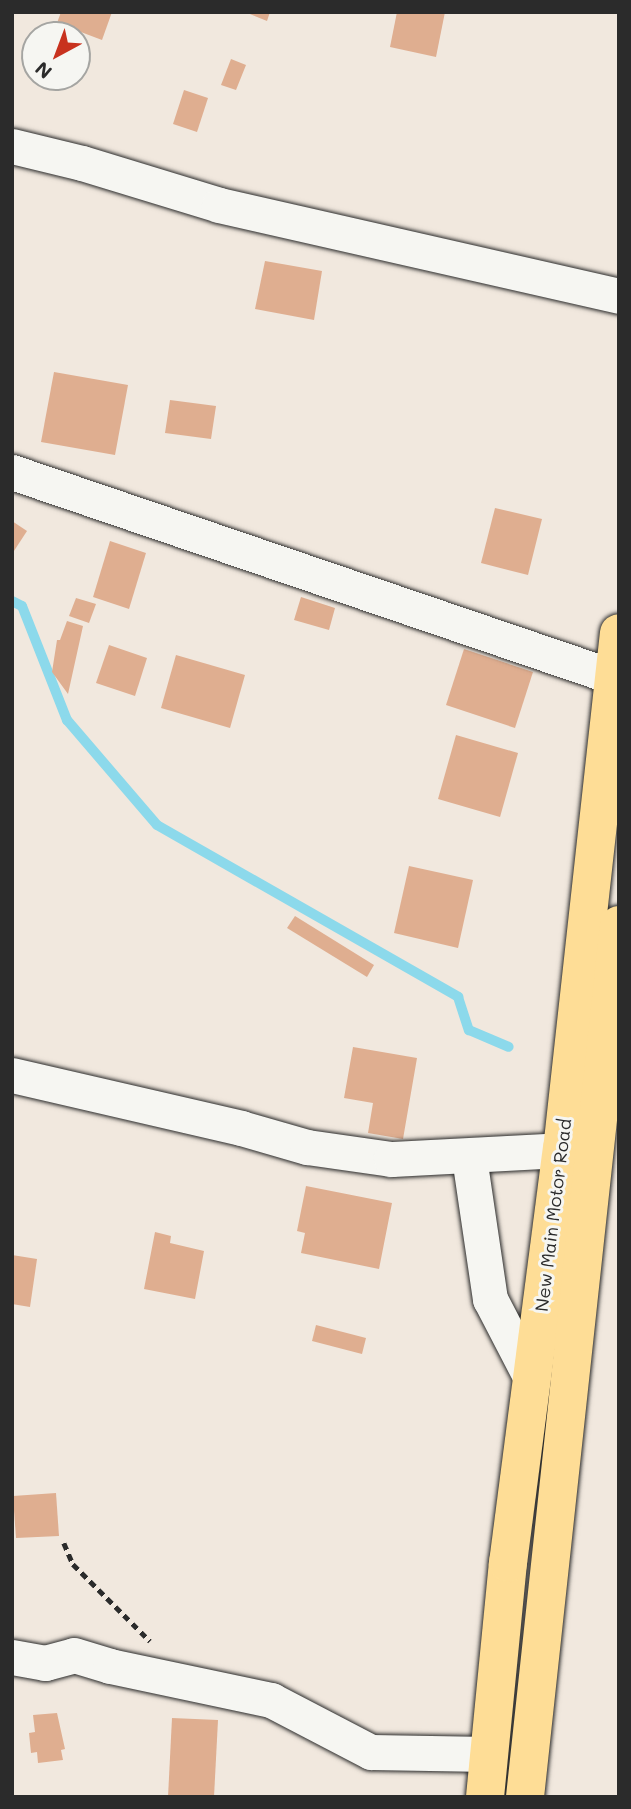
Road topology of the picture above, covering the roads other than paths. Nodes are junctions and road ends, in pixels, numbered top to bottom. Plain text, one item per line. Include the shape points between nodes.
1 (12, 146) edge
2 (619, 296) edge
3 (12, 472) edge
4 (619, 634) edge
5 (614, 677) junction
6 (619, 925) edge
7 (12, 1075) edge
8 (608, 1117) edge
9 (562, 1150) junction
10 (469, 1157) junction
11 (531, 1378) junction
12 (12, 1657) edge
13 (489, 1754) junction
14 (485, 1797) edge
15 (524, 1797) edge

1 - 2 street via 219,205
3 - 5 street
4 - 5 highway, New Main Motor Road
5 - 9 highway, New Main Motor Road
6 - 8 highway, New Main Motor Road
7 - 10 street via 307,1147 391,1159
8 - 15 highway, New Main Motor Road
9 - 10 street
9 - 11 highway, New Main Motor Road
10 - 11 street via 490,1299
11 - 13 highway, New Main Motor Road
12 - 13 street via 45,1663 74,1655 271,1700 371,1752
13 - 14 highway, New Main Motor Road

